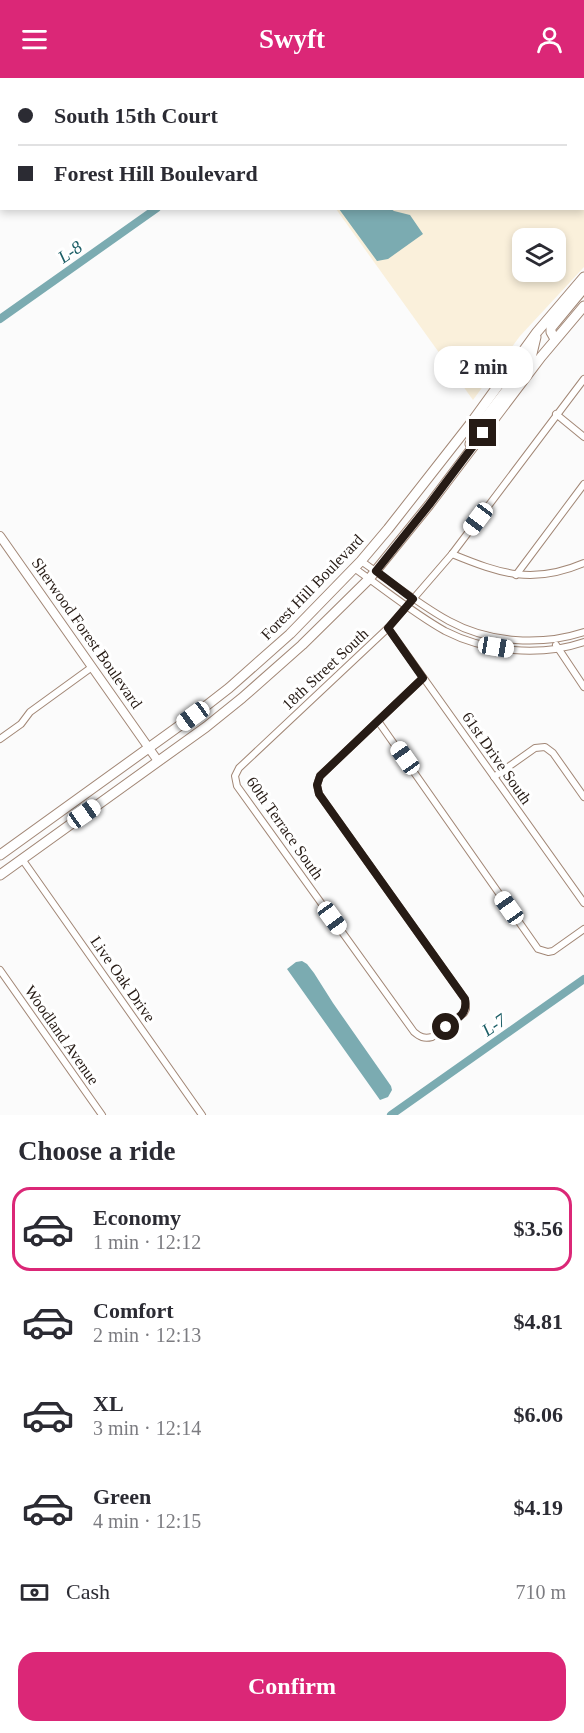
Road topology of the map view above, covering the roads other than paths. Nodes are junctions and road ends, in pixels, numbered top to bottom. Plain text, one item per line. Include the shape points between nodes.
1 (584, 276) edge
2 (584, 288) edge
3 (584, 306) edge
4 (537, 332) junction
5 (555, 339) junction
6 (584, 379) edge
7 (556, 414) junction
8 (584, 437) edge
9 (467, 454) junction
10 (584, 484) edge
11 (0, 536) edge
12 (452, 554) junction
13 (361, 561) junction
14 (584, 563) edge
15 (354, 568) junction
16 (376, 571) junction
17 (516, 575) junction
18 (369, 579) junction
19 (413, 599) junction
20 (407, 606) junction
21 (388, 628) junction
22 (584, 632) edge
23 (484, 634) junction
24 (551, 639) junction
25 (584, 642) edge
26 (481, 644) junction
27 (558, 648) junction
28 (92, 667) junction
29 (423, 678) junction
30 (584, 687) edge
31 (378, 721) junction
32 (0, 739) edge
33 (150, 748) junction
34 (158, 761) junction
35 (235, 776) joint
36 (494, 777) junction
37 (584, 797) edge
38 (0, 855) edge
39 (22, 859) junction
40 (0, 875) edge
41 (584, 903) edge
42 (584, 929) edge
43 (0, 970) edge
44 (102, 1115) edge
45 (202, 1115) edge

1 - 4 main road, Forest Hill Boulevard
2 - 5 main road via 551,328
3 - 5 main road, Forest Hill Boulevard
4 - 9 main road via 531,358 479,426
4 - 13 main road, Forest Hill Boulevard via 417,494
5 - 9 main road, Forest Hill Boulevard
6 - 7 street, 18th Street South
7 - 8 street
7 - 12 street, 18th Street South
9 - 16 main road, Forest Hill Boulevard
10 - 17 street
11 - 28 street, Sherwood Forest Boulevard
12 - 17 street via 485,568
12 - 19 street, 18th Street South
13 - 15 main road, Forest Hill Boulevard
13 - 16 street
14 - 17 street via 556,573
15 - 18 street
15 - 33 main road, Forest Hill Boulevard via 260,661
16 - 18 main road, Forest Hill Boulevard
16 - 19 street
18 - 20 street
18 - 34 main road, Forest Hill Boulevard via 265,679
19 - 20 street, 18th Street South
19 - 23 street via 449,621
20 - 21 street, 18th Street South
20 - 26 street via 444,630
21 - 29 street, 61st Drive South
21 - 35 street, 18th Street South
22 - 24 street
23 - 24 street via 510,640
23 - 26 street
24 - 27 street
25 - 27 street
26 - 27 street via 509,650
27 - 30 street
28 - 32 street
28 - 33 street, Sherwood Forest Boulevard
29 - 31 street
29 - 36 street, 61st Drive South
31 - 35 street, 60th Terrace South via 320,776 317,785 319,794 465,999 466,1009 460,1017 432,1037 422,1038 414,1032 243,795
31 - 42 street via 535,945 543,951 553,951
33 - 34 street, Sherwood Forest Boulevard
33 - 38 main road, Forest Hill Boulevard
34 - 39 main road, Forest Hill Boulevard
36 - 37 street via 535,748 545,747
36 - 41 street, 61st Drive South
39 - 40 main road, Forest Hill Boulevard
39 - 45 street, Live Oak Drive
43 - 44 street, Woodland Avenue

